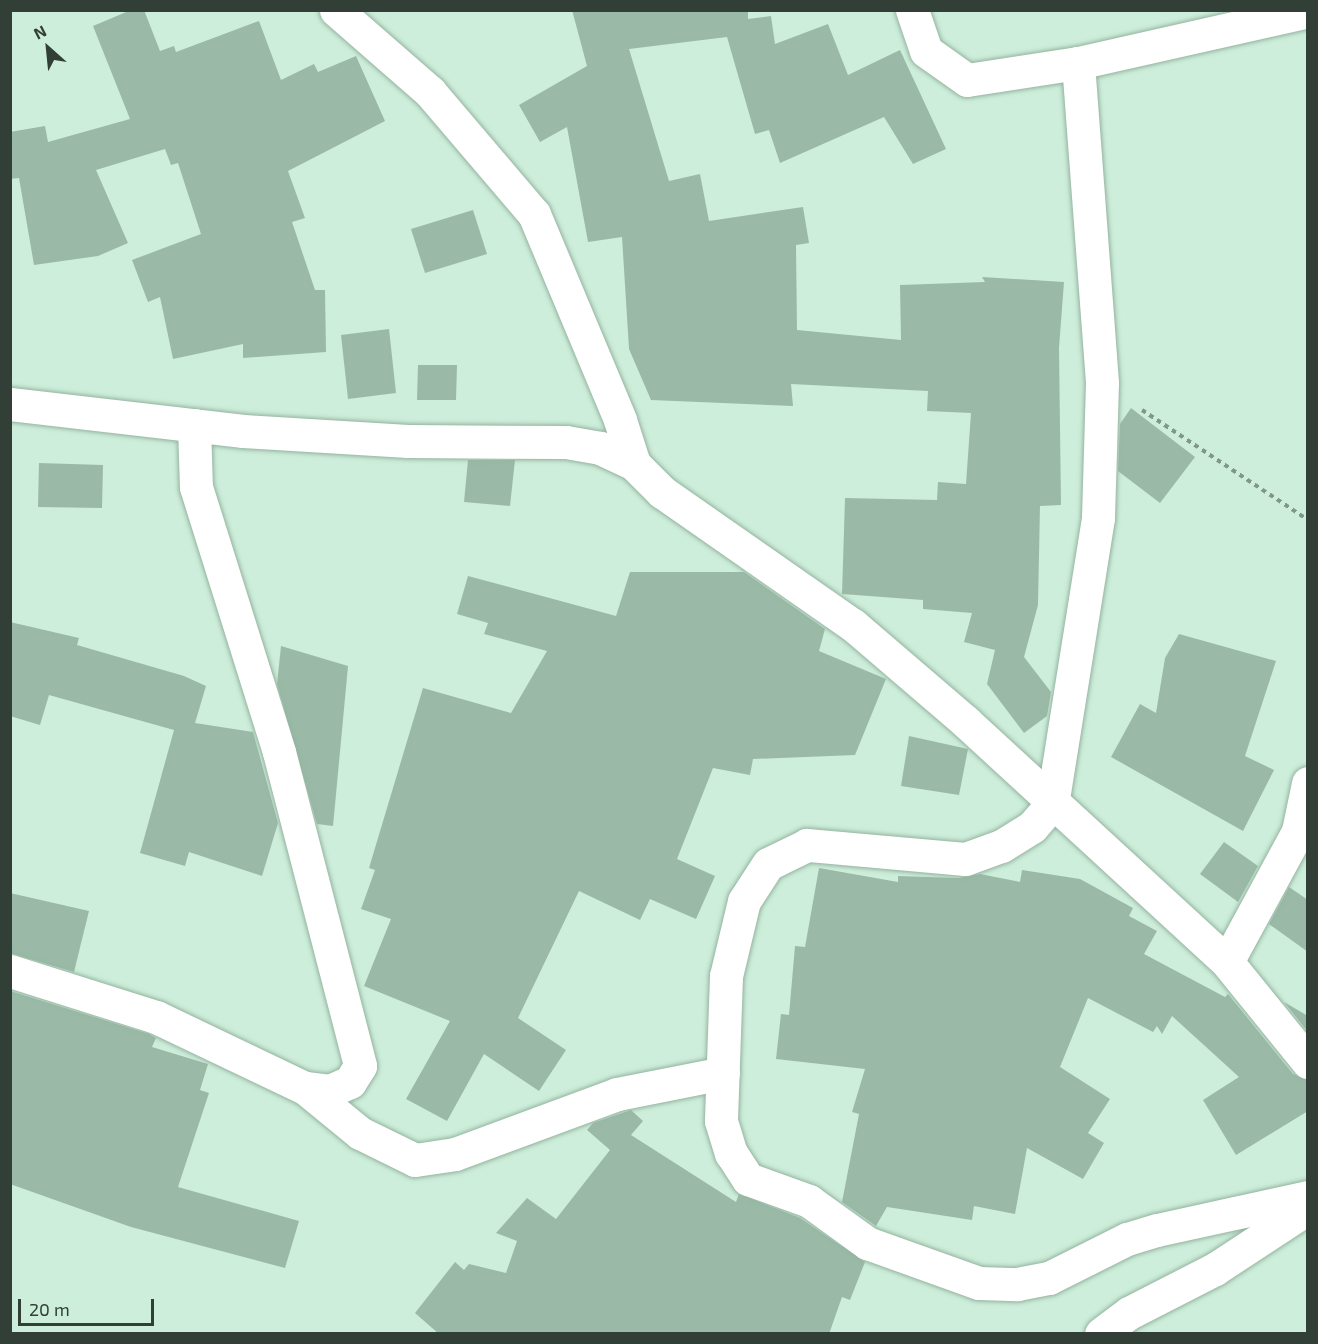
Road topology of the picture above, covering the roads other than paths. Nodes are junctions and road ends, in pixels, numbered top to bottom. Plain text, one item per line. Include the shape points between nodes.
1 (336, 10) edge
2 (912, 10) edge
3 (1308, 11) edge
4 (1078, 63) junction
5 (10, 404) edge
6 (194, 425) junction
7 (634, 464) junction
8 (1308, 783) edge
9 (1052, 804) junction
10 (1227, 962) junction
11 (10, 971) edge
12 (1308, 1062) edge
13 (723, 1073) junction
14 (305, 1088) junction
15 (1308, 1197) edge
16 (1308, 1208) edge
17 (1101, 1334) edge

1 - 7 street via 430,92 534,214 620,420
2 - 4 street via 926,51 967,80
3 - 4 street
4 - 9 street via 1102,383 1098,518
5 - 6 street
6 - 7 street via 408,441 566,441 600,448
6 - 14 street via 196,487 279,752 360,1066 350,1082 330,1091
7 - 9 street via 662,492 853,625
8 - 10 street via 1298,831
9 - 10 street
9 - 13 street via 1032,827 1001,846 965,859 807,845 768,864 744,902 726,976
10 - 12 street
11 - 14 street via 156,1017
13 - 14 street via 617,1094 455,1154 415,1160 360,1133
13 - 15 street via 721,1121 731,1153 748,1179 809,1201 867,1243 979,1283 1017,1284 1049,1278 1127,1239
16 - 17 street via 1215,1269 1129,1313

